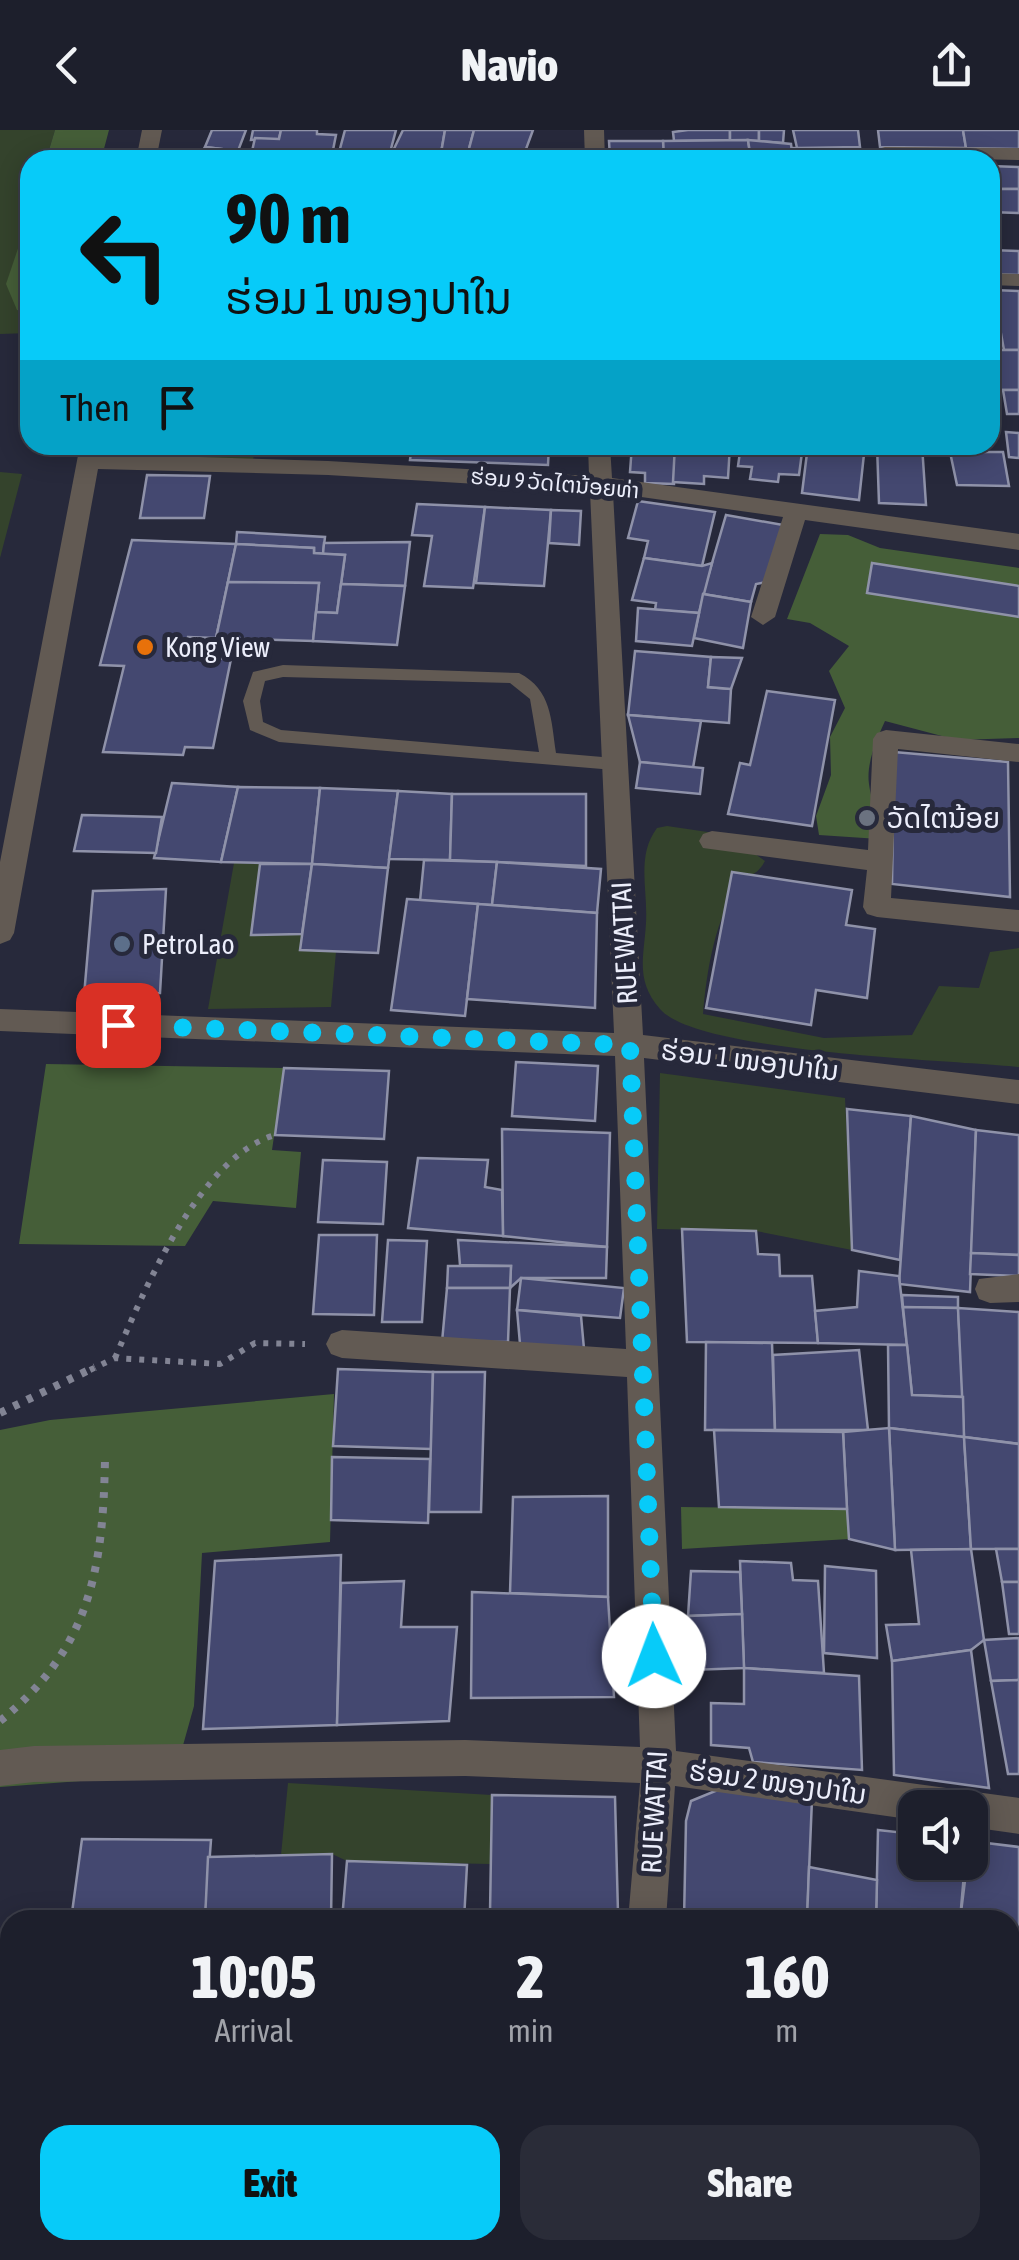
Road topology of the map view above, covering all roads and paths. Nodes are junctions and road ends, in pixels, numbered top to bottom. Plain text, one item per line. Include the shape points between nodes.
1 (89, 455) edge
2 (121, 455) edge
3 (599, 455) edge
4 (600, 484) junction
5 (797, 510) junction
6 (1019, 542) edge
7 (763, 617) dead end
8 (1019, 752) edge
9 (548, 756) junction
10 (614, 764) junction
11 (712, 841) dead end
12 (880, 862) junction
13 (1019, 920) edge
14 (0, 934) edge
15 (0, 1020) edge
16 (630, 1045) junction
17 (1019, 1092) edge
18 (275, 1135) dead end
19 (342, 1344) joint
20 (115, 1358) junction
21 (640, 1364) junction
22 (0, 1413) edge
23 (105, 1459) dead end
24 (0, 1721) edge
25 (659, 1766) junction
26 (0, 1768) edge
27 (898, 1800) edge
28 (988, 1812) edge
29 (1019, 1816) edge
30 (649, 1910) edge

1 - 14 street
2 - 4 street, ຮ່ອມ 9 ວັດໄຕນ້ອຍທ່າ
3 - 4 street, RUE WATTAI
4 - 5 street, ຮ່ອມ 9 ວັດໄຕນ້ອຍທ່າ
4 - 10 street, RUE WATTAI
5 - 6 street, ຮ່ອມ 9 ວັດໄຕນ້ອຍທ່າ
5 - 7 street
8 - 12 street via 886,739
9 - 9 lane via 278,736 256,726 253,687 260,676 284,671 512,676 539,694
9 - 10 lane
10 - 16 street, RUE WATTAI
11 - 12 street
12 - 13 street via 878,907
15 - 16 street, ຮ່ອມ 1 ໜອງປາໃນ
16 - 17 street, ຮ່ອມ 1 ໜອງປາໃນ
16 - 21 street, RUE WATTAI
18 - 20 path via 262,1138 208,1184 185,1213
19 - 20 path via 255,1343 220,1364
19 - 21 street
20 - 22 path
21 - 25 street, RUE WATTAI
23 - 24 path via 101,1553 74,1637
25 - 26 street, ຮ່ອມ 2 ໜອງປາໃນ via 465,1758
25 - 27 street, ຮ່ອມ 2 ໜອງປາໃນ
25 - 30 street, RUE WATTAI
28 - 29 street

